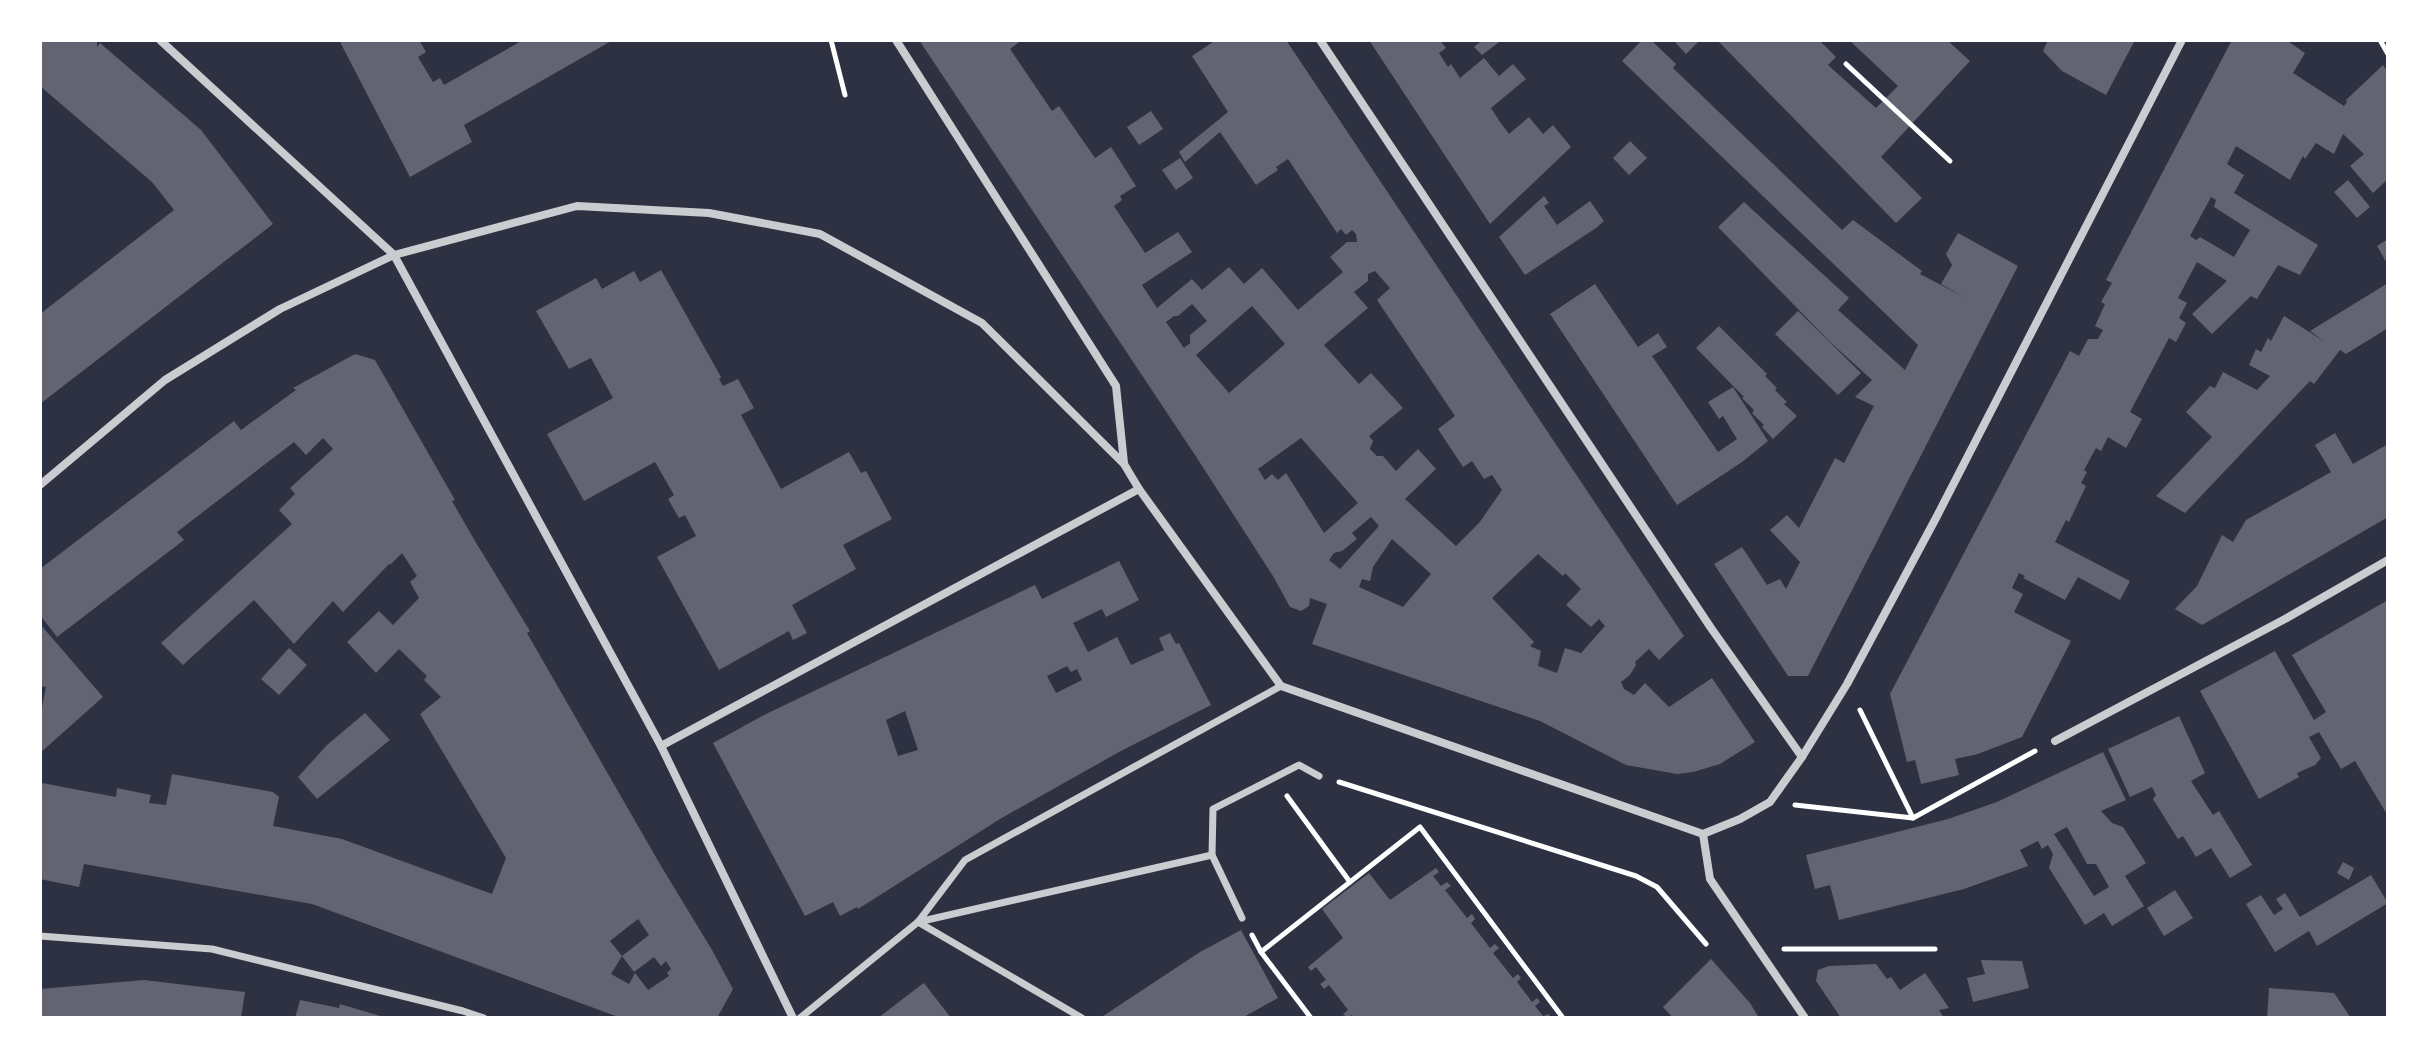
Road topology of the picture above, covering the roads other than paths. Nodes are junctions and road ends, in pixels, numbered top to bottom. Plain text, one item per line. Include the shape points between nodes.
1 (160, 40) edge
2 (896, 40) edge
3 (1320, 40) edge
4 (2182, 40) edge
5 (394, 255) junction
6 (1124, 464) junction
7 (40, 485) edge
8 (1139, 489) junction
9 (2388, 560) edge
10 (1281, 686) junction
11 (2055, 741) road end
12 (661, 746) junction
13 (1802, 757) junction
14 (1319, 776) road end
15 (1703, 834) junction
16 (1212, 855) junction
17 (1242, 918) dead end
18 (918, 922) junction
19 (40, 936) edge
20 (484, 1018) edge
21 (793, 1018) edge
22 (800, 1018) edge
23 (1082, 1018) edge
24 (1805, 1018) edge

1 - 5 street
2 - 6 street via 1116,386
3 - 13 street
4 - 13 street via 1936,518
5 - 6 street via 577,206 709,213 820,234 982,323
5 - 7 street via 280,309 165,380
5 - 12 street
6 - 8 street
8 - 10 street
8 - 12 street
9 - 11 street
10 - 15 street
10 - 18 street via 965,860
12 - 21 street
13 - 15 street via 1770,802
14 - 16 street via 1299,765 1213,809
15 - 24 street via 1710,879
16 - 17 street
16 - 18 street
18 - 22 street
18 - 23 street
19 - 20 street via 212,949

